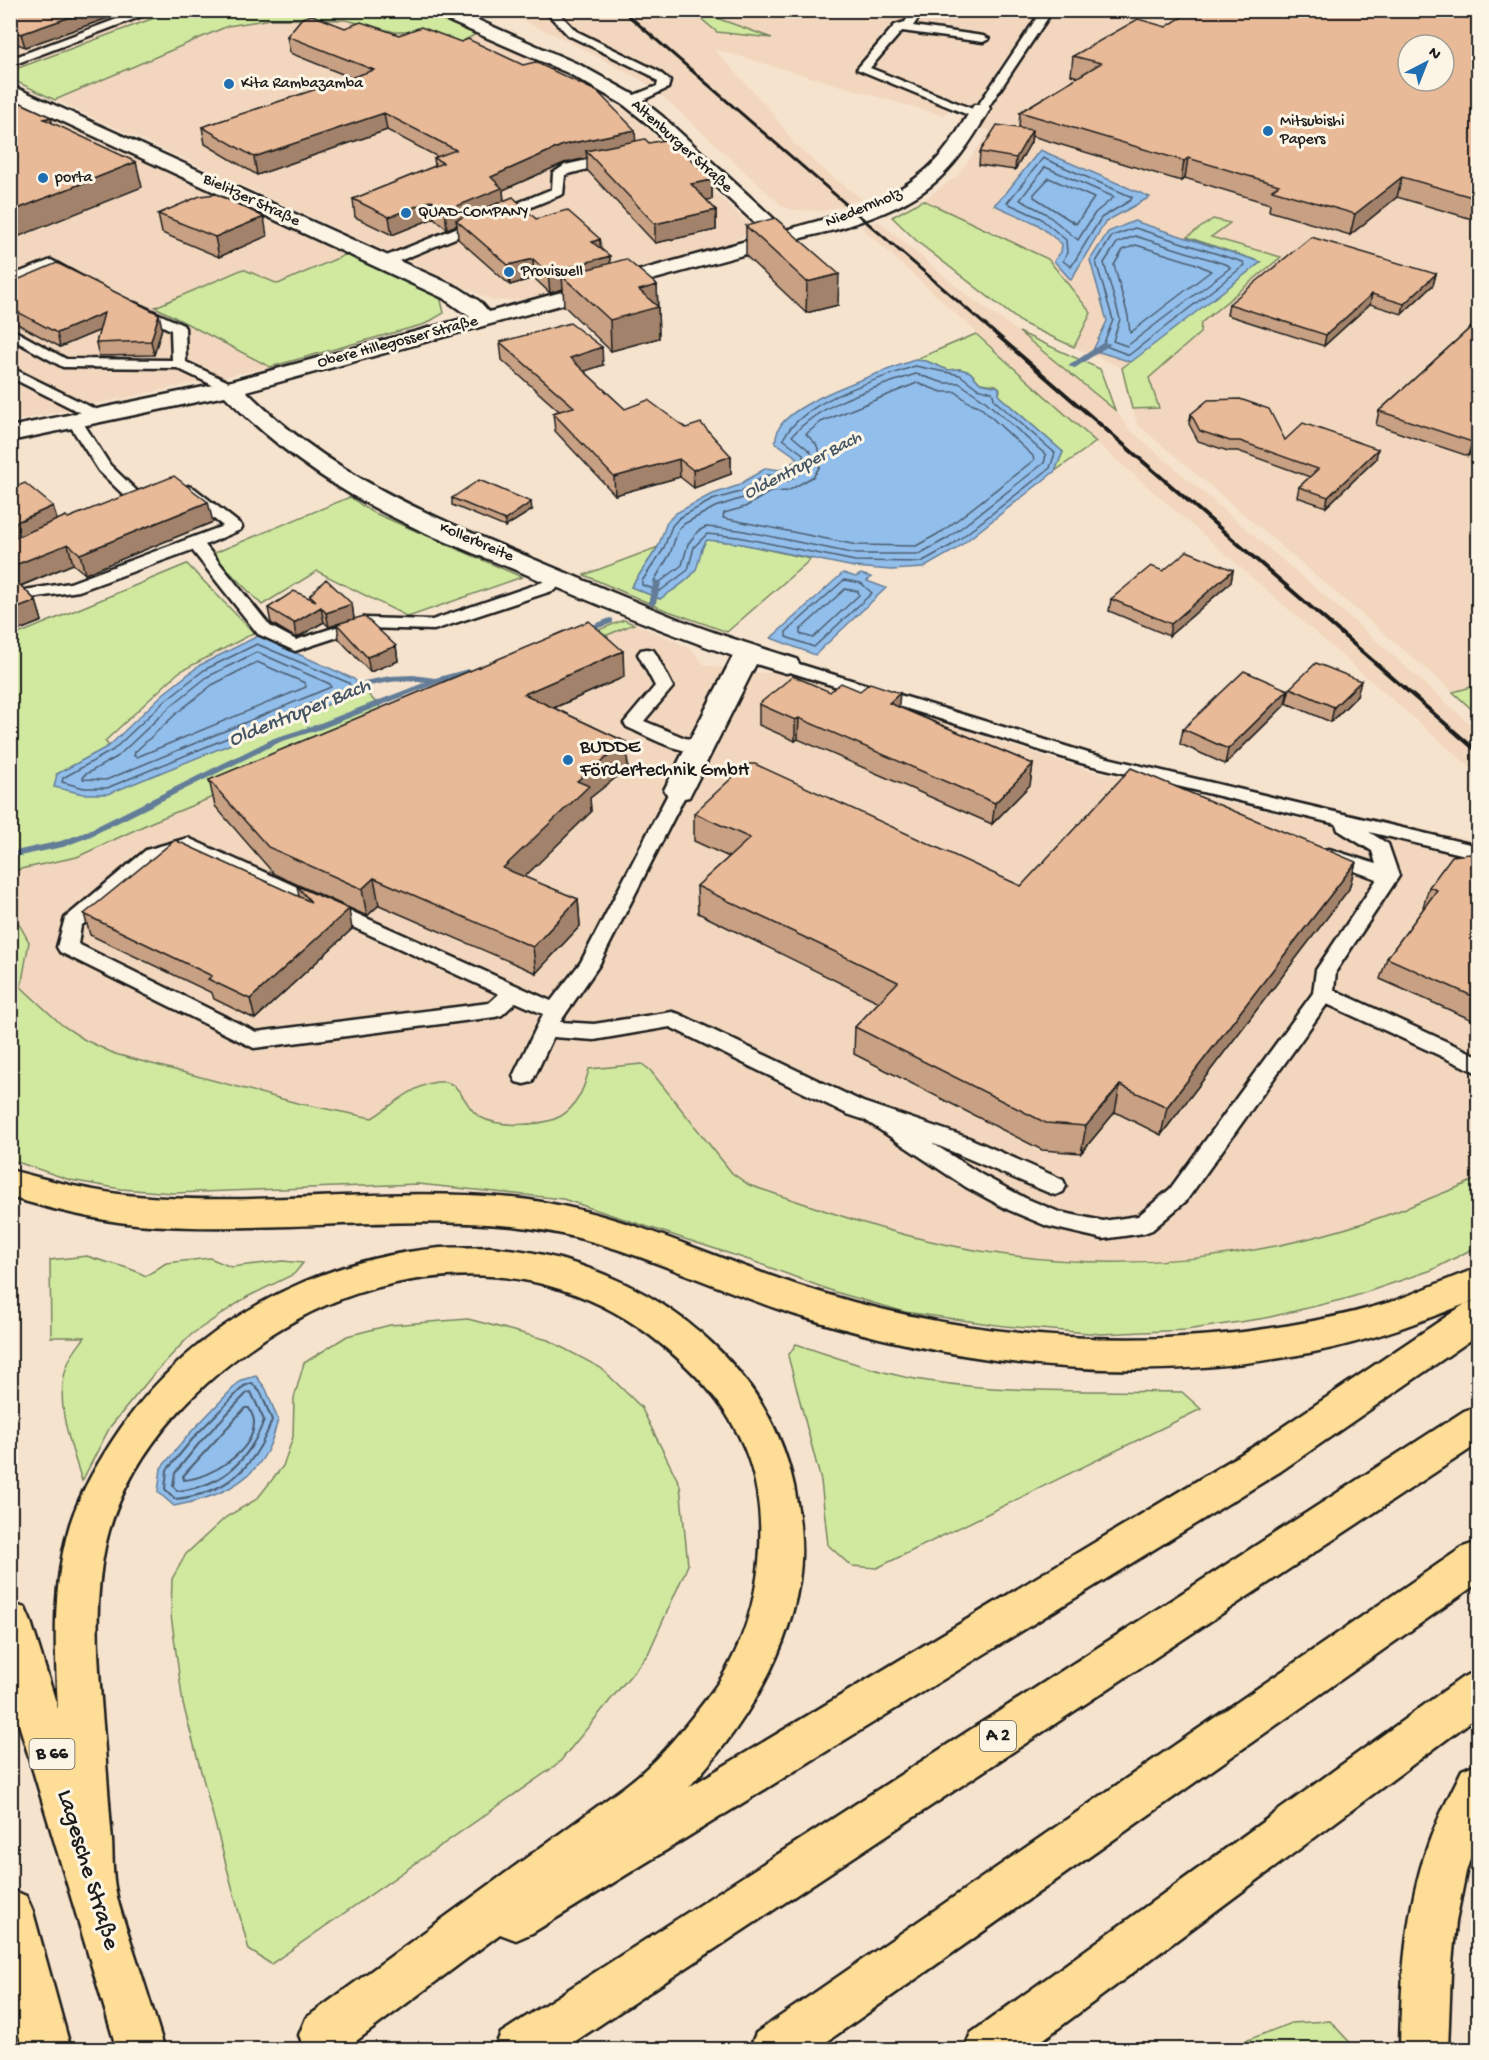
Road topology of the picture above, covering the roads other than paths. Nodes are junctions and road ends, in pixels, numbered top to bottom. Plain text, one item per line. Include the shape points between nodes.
1 (153, 10) edge
2 (440, 10) edge
3 (549, 10) edge
4 (920, 10) edge
5 (1048, 10) edge
6 (899, 27) junction
7 (983, 39) dead end
8 (10, 63) edge
9 (10, 90) edge
10 (631, 101) junction
11 (979, 112) junction
12 (625, 156) edge
13 (783, 238) junction
14 (384, 262) junction
15 (10, 281) edge
16 (93, 286) edge
17 (125, 302) edge
18 (485, 320) junction
19 (10, 332) edge
20 (179, 364) junction
21 (10, 371) edge
22 (230, 388) junction
23 (98, 416) junction
24 (75, 421) junction
25 (10, 434) edge
26 (195, 543) junction
27 (559, 578) junction
28 (10, 594) edge
29 (747, 653) junction
30 (647, 654) dead end
31 (786, 665) joint
32 (701, 746) junction
33 (679, 790) joint
34 (1329, 816) junction
35 (1312, 849) edge
36 (1479, 852) edge
37 (1389, 876) junction
38 (513, 992) junction
39 (1323, 994) junction
40 (551, 1020) junction
41 (1479, 1065) edge
42 (524, 1076) dead end
43 (874, 1116) junction
44 (10, 1183) edge
45 (1054, 1186) dead end
46 (1479, 1283) edge
47 (1479, 1315) edge
48 (1479, 1423) edge
49 (1479, 1560) edge
50 (10, 1622) edge
51 (1479, 1691) edge
52 (1479, 1785) edge
53 (92, 1886) junction
54 (10, 1912) edge
55 (10, 2004) edge
56 (311, 2042) edge
57 (31, 2049) edge
58 (47, 2049) edge
59 (141, 2049) edge
60 (518, 2049) edge
61 (772, 2049) edge
62 (988, 2049) edge
63 (1424, 2049) edge

1 - 8 lane
2 - 10 street, Altenburger Straße via 574,69
3 - 10 lane via 572,33 664,81 662,88
4 - 6 lane via 909,24
5 - 11 lane
6 - 7 lane
6 - 11 lane via 863,69
9 - 14 street, Bielitzer Straße
10 - 13 street, Altenburger Straße
11 - 13 street, Niedernholz via 944,164 907,192 859,215
12 - 14 lane via 569,168 559,173 558,191
13 - 18 street, Obere Hillegosser Straße
14 - 18 street, Bielitzer Straße via 451,293
15 - 16 lane via 51,264
17 - 20 lane via 178,328
18 - 22 street, Obere Hillegosser Straße
19 - 20 lane via 63,363
20 - 22 lane
21 - 23 lane
22 - 23 street, Obere Hillegosser Straße
22 - 27 street, Kollerbreite via 251,411 372,496 412,517
23 - 24 street, Obere Hillegosser Straße
24 - 25 street, Obere Hillegosser Straße
24 - 26 lane via 130,501 172,484 234,527
26 - 27 lane via 264,630 295,646 364,623 416,626 452,621 549,586
26 - 28 lane via 73,587 15,597
27 - 29 street, Kollerbreite
29 - 31 street, Kollerbreite
29 - 32 street
30 - 32 lane via 664,687 633,723 681,743
31 - 34 lane via 1087,759
32 - 33 street
33 - 40 lane via 589,965
34 - 36 lane
34 - 37 lane via 1380,848
35 - 37 lane
37 - 39 lane via 1326,970
38 - 38 lane via 188,844 153,855 72,923 67,947 254,1040 495,1010
38 - 40 lane
39 - 41 lane
39 - 43 lane via 1178,1195 1144,1224 1102,1230 1055,1220 974,1181
40 - 42 lane
40 - 43 lane via 594,1032 672,1019
43 - 45 lane via 962,1144
44 - 46 highway via 85,1203 145,1210 224,1212 436,1206 517,1212 592,1227 662,1249 876,1325 955,1341 1045,1351 1141,1355 1221,1351 1301,1339 1379,1320
47 - 56 highway via 1267,1459
48 - 60 highway, A 2
49 - 61 highway
50 - 53 highway, Lagesche Straße / B 66
51 - 62 highway
52 - 63 highway via 1450,1847 1434,1920 1424,2000
53 - 56 highway via 78,1672 78,1582 91,1521 116,1469 152,1414 198,1365 243,1331 291,1304 343,1284 439,1263 493,1262 539,1269 594,1286 642,1309 686,1342 723,1377 754,1425 773,1479 781,1533 778,1581 765,1631 738,1690 698,1744 647,1797
53 - 59 highway, Lagesche Straße / B 66
54 - 58 highway
55 - 57 highway

